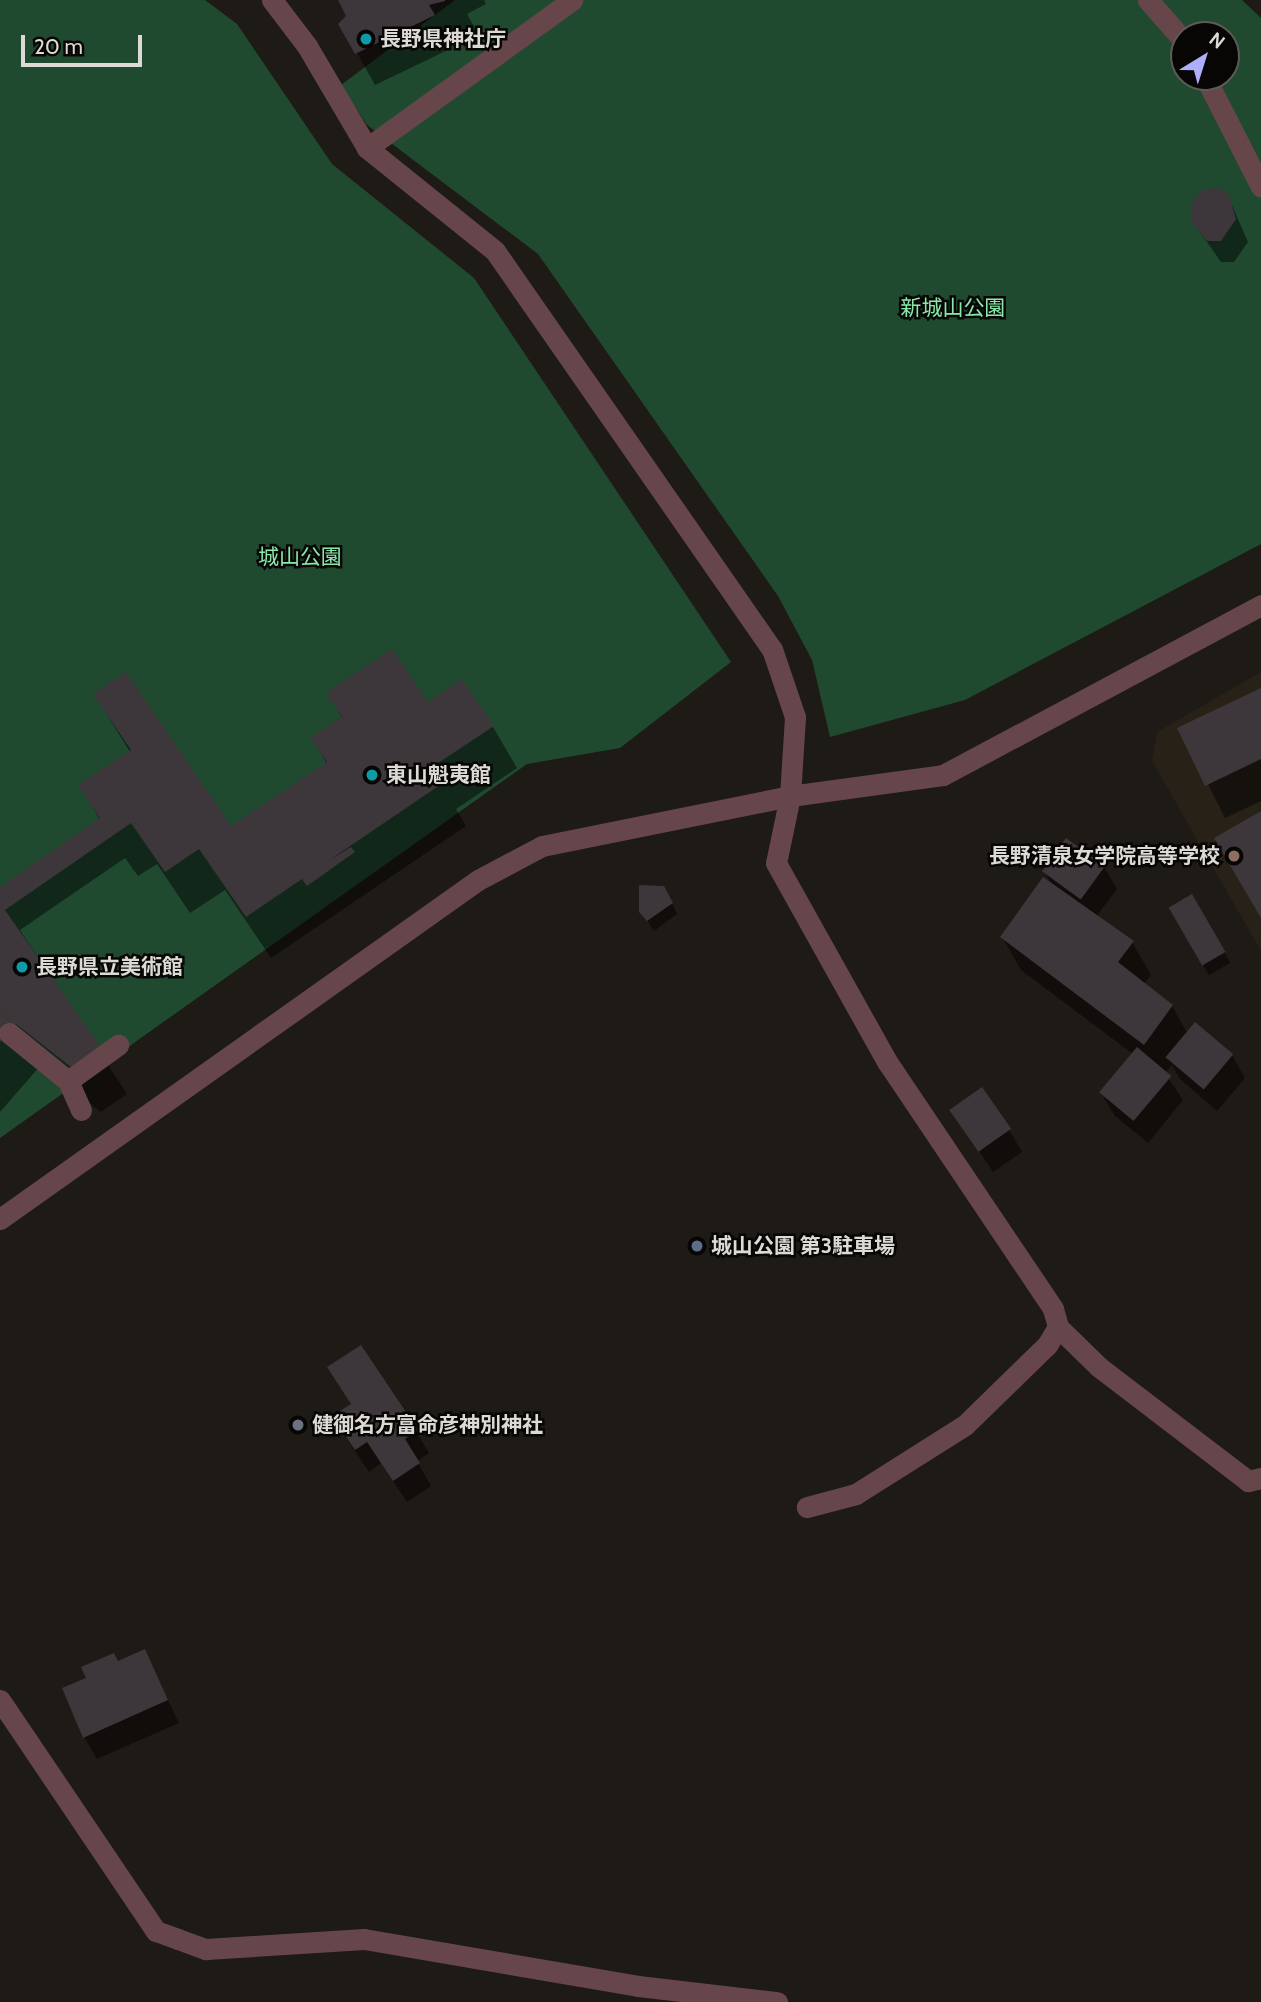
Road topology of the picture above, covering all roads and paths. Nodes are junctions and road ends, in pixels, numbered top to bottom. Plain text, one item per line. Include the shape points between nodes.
1 (272, 0) edge
2 (572, 0) edge
3 (1148, 0) edge
4 (1170, 25) edge
5 (1212, 91) edge
6 (367, 148) junction
7 (1261, 187) edge
8 (1261, 605) edge
9 (790, 796) junction
10 (9, 1033) dead end
11 (118, 1045) dead end
12 (68, 1081) junction
13 (81, 1110) dead end
14 (0, 1219) edge
15 (1058, 1327) junction
16 (1261, 1478) edge
17 (807, 1507) dead end
18 (0, 1699) edge
19 (777, 2002) edge

1 - 6 street via 307,46
2 - 6 street
3 - 4 street
5 - 7 street
6 - 9 street via 495,251 772,649 795,718
8 - 9 street via 943,775
9 - 14 street via 542,846 478,880
9 - 15 street via 776,863 888,1063 1053,1309
10 - 12 street
11 - 12 street
12 - 13 street
15 - 16 street via 1100,1367 1248,1481
15 - 17 street via 1028,1367 965,1424 856,1494
18 - 19 street via 156,1931 178,1940 206,1949 365,1938 638,1986

